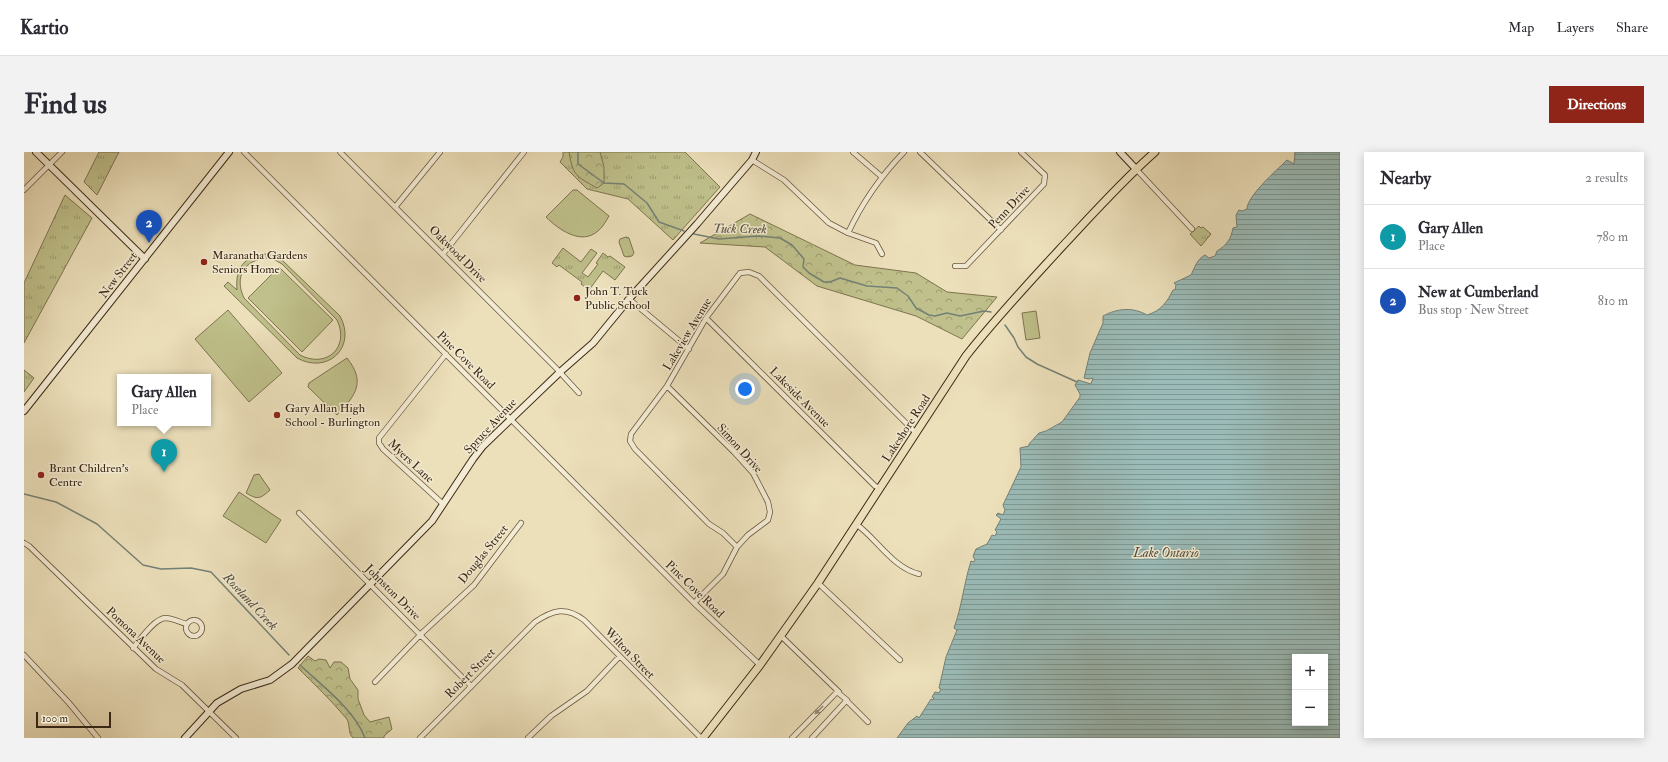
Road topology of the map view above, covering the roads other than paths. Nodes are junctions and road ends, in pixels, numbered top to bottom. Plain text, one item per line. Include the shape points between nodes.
1 (36, 152) edge
2 (62, 152) edge
3 (230, 152) edge
4 (244, 152) edge
5 (340, 152) edge
6 (440, 152) edge
7 (524, 152) edge
8 (756, 152) edge
9 (853, 152) edge
10 (904, 152) edge
11 (920, 152) edge
12 (1021, 152) edge
13 (1120, 152) edge
14 (1155, 152) edge
15 (752, 160) junction
16 (50, 166) junction
17 (1136, 169) junction
18 (882, 177) junction
19 (24, 190) edge
20 (396, 206) junction
21 (1192, 229) dead end
22 (1001, 230) junction
23 (848, 233) junction
24 (443, 254) junction
25 (882, 254) dead end
26 (145, 259) junction
27 (955, 266) dead end
28 (629, 299) junction
29 (706, 318) junction
30 (689, 349) junction
31 (446, 354) junction
32 (560, 372) junction
33 (667, 386) junction
34 (579, 393) dead end
35 (24, 411) edge
36 (510, 419) junction
37 (916, 433) junction
38 (880, 488) junction
39 (443, 504) junction
40 (299, 513) dead end
41 (521, 523) dead end
42 (856, 524) junction
43 (24, 543) edge
44 (737, 547) junction
45 (919, 574) dead end
46 (818, 583) junction
47 (371, 584) junction
48 (694, 603) junction
49 (535, 622) joint
50 (186, 624) dead end
51 (421, 634) junction
52 (781, 636) junction
53 (133, 648) junction
54 (24, 655) edge
55 (619, 657) junction
56 (900, 660) dead end
57 (760, 665) junction
58 (375, 682) dead end
59 (472, 686) junction
60 (847, 700) junction
61 (209, 711) junction
62 (868, 722) dead end
63 (98, 738) edge
64 (185, 738) edge
65 (236, 738) edge
66 (420, 738) edge
67 (528, 738) edge
68 (702, 738) edge
69 (792, 738) edge
70 (812, 738) edge

1 - 16 street
2 - 16 street
3 - 26 street, New Street
4 - 31 street, Pine Cove Road
5 - 20 street, Oakwood Drive
6 - 20 street
7 - 24 street
8 - 15 street, Spruce Avenue
9 - 18 street
10 - 18 street
11 - 22 street
12 - 22 street, Penn Drive via 1045,175 1044,184
13 - 17 street
14 - 17 main road, Lakeshore Road
15 - 23 street via 784,180 829,223
15 - 28 street, Spruce Avenue
16 - 19 street
16 - 26 street
17 - 21 street
17 - 37 main road, Lakeshore Road via 985,332 966,356
18 - 23 street via 857,214
20 - 24 street, Oakwood Drive
22 - 27 street, Penn Drive via 966,266
23 - 25 street via 876,243
24 - 32 street, Oakwood Drive
26 - 35 street, New Street
28 - 30 street
28 - 32 street, Spruce Avenue via 593,343
29 - 30 street, Lakeview Avenue
29 - 37 street, Lakeview Avenue via 740,273 749,272 759,276
29 - 38 street, Lakeside Avenue
30 - 33 street, Lakeview Avenue
31 - 36 street, Pine Cove Road
31 - 39 street, Myers Lane via 379,438 383,449
32 - 34 street, Oakwood Drive
32 - 36 street, Spruce Avenue
33 - 44 street, Simon Drive via 753,473 768,502 768,520
33 - 44 street, Lakeview Avenue via 631,434 630,441 634,449 709,524
36 - 39 street, Spruce Avenue via 476,455
36 - 48 street, Pine Cove Road
37 - 38 main road, Lakeshore Road
38 - 42 main road, Lakeshore Road
39 - 47 street, Spruce Avenue via 432,521
40 - 47 street, Johnston Drive
41 - 51 street, Douglas Street via 474,585
42 - 45 street via 900,565 910,572
42 - 46 main road, Lakeshore Road
43 - 53 street, Pomona Avenue
44 - 48 street, Simon Drive via 723,574
46 - 52 main road, Lakeshore Road
46 - 56 street
47 - 51 street, Johnston Drive
47 - 61 street, Spruce Avenue via 292,664 270,680 241,689
48 - 57 street, Pine Cove Road
49 - 55 street, Wilton Street via 547,614 560,611 576,614
49 - 59 street, Robert Street
50 - 53 street via 172,619 160,620
51 - 58 street, Douglas Street
51 - 59 street, Johnston Drive
52 - 57 main road, Lakeshore Road
52 - 60 street
53 - 61 street, Pomona Avenue via 156,669 182,685
54 - 63 street
55 - 67 street via 587,691 551,716
55 - 68 street, Wilton Street
57 - 68 main road, Lakeshore Road
59 - 66 street, Robert Street
60 - 62 street
60 -> 69 street via 837,692
60 - 70 street
61 - 64 street, Spruce Avenue
61 - 65 street, Pomona Avenue

